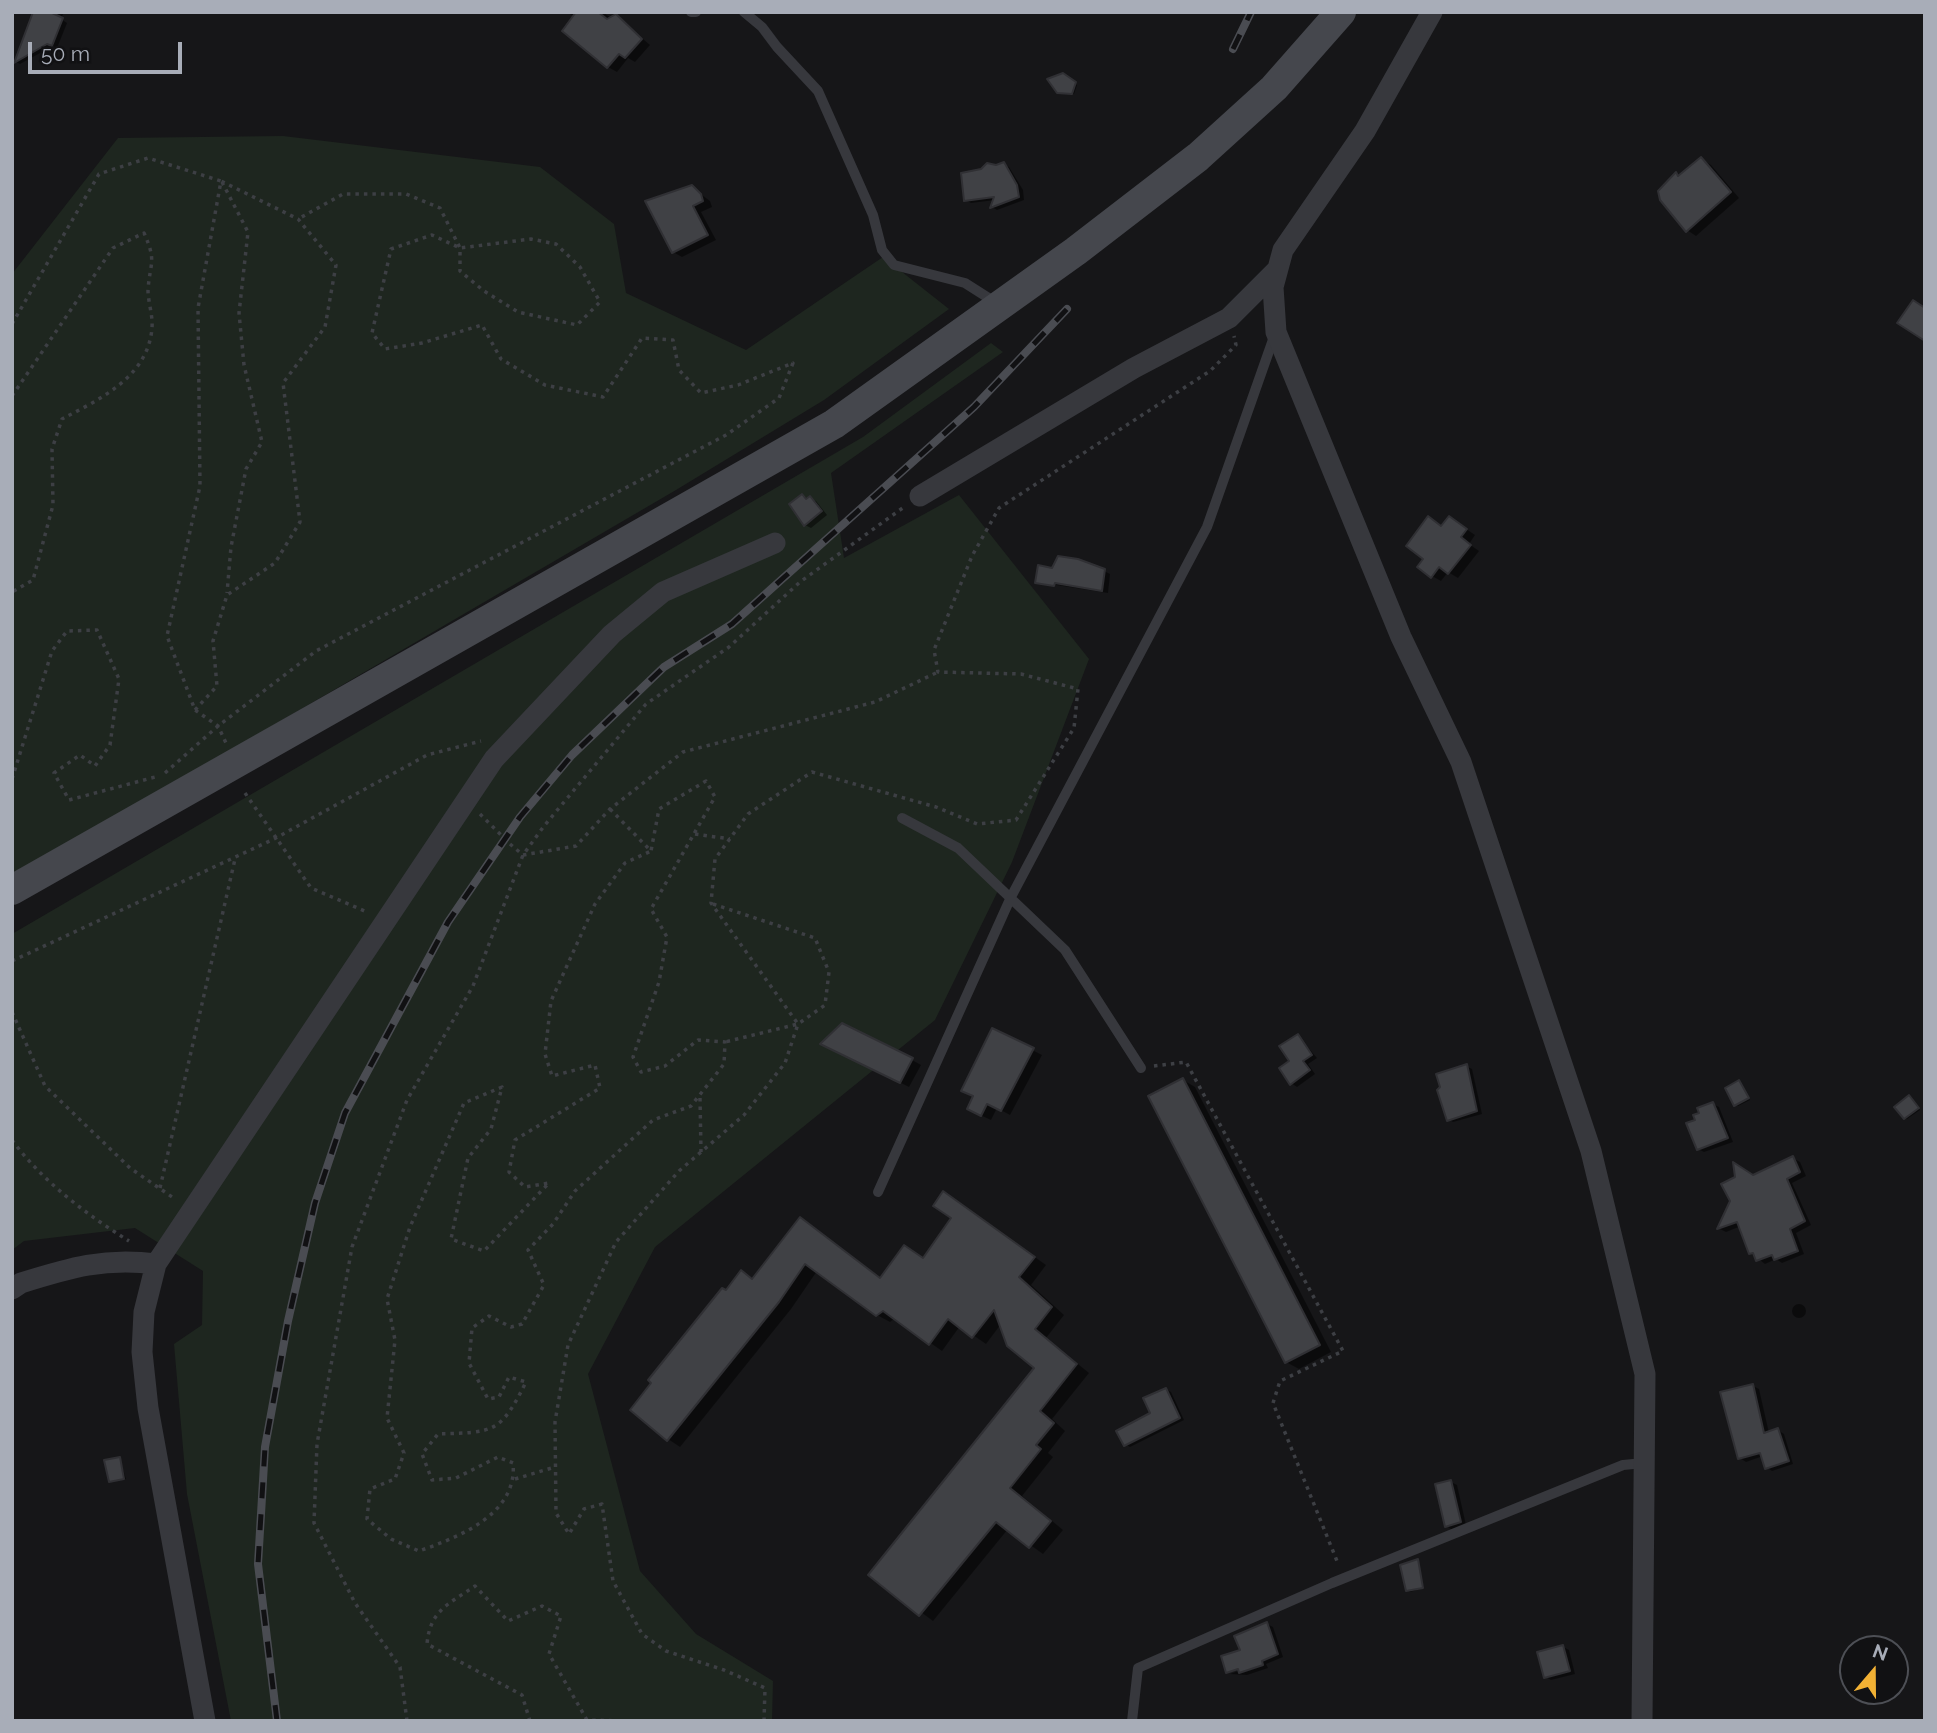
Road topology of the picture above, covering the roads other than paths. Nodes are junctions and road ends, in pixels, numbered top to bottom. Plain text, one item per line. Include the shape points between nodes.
1 (744, 12) edge
2 (1341, 12) edge
3 (1432, 12) edge
4 (1278, 270) junction
5 (998, 304) junction
6 (1276, 332) junction
7 (920, 496) road end
8 (775, 543) dead end
9 (902, 818) dead end
10 (12, 890) edge
11 (1011, 897) junction
12 (1141, 1068) road end
13 (878, 1192) dead end
14 (158, 1260) junction
15 (12, 1289) edge
16 (1644, 1462) junction
17 (205, 1721) edge
18 (1132, 1721) edge
19 (1642, 1721) edge

1 - 5 lane via 818,91 873,215 881,250 894,265 965,282
2 - 5 main road via 1274,88 1198,157
3 - 4 street via 1365,131 1283,250
4 - 6 street via 1273,287
4 - 7 street via 1229,318 1134,368
5 - 10 main road via 834,424
6 - 11 lane via 1207,527
6 - 16 street via 1401,637 1461,762 1515,918 1591,1152 1645,1374
8 - 14 street via 663,592 612,634 494,760
9 - 11 lane via 958,848
11 - 12 lane via 1065,950
11 - 13 lane
14 - 15 street via 88,1263
14 - 17 street via 144,1312 142,1352 148,1408
16 - 18 lane via 1623,1465 1332,1583 1138,1668
16 - 19 street

